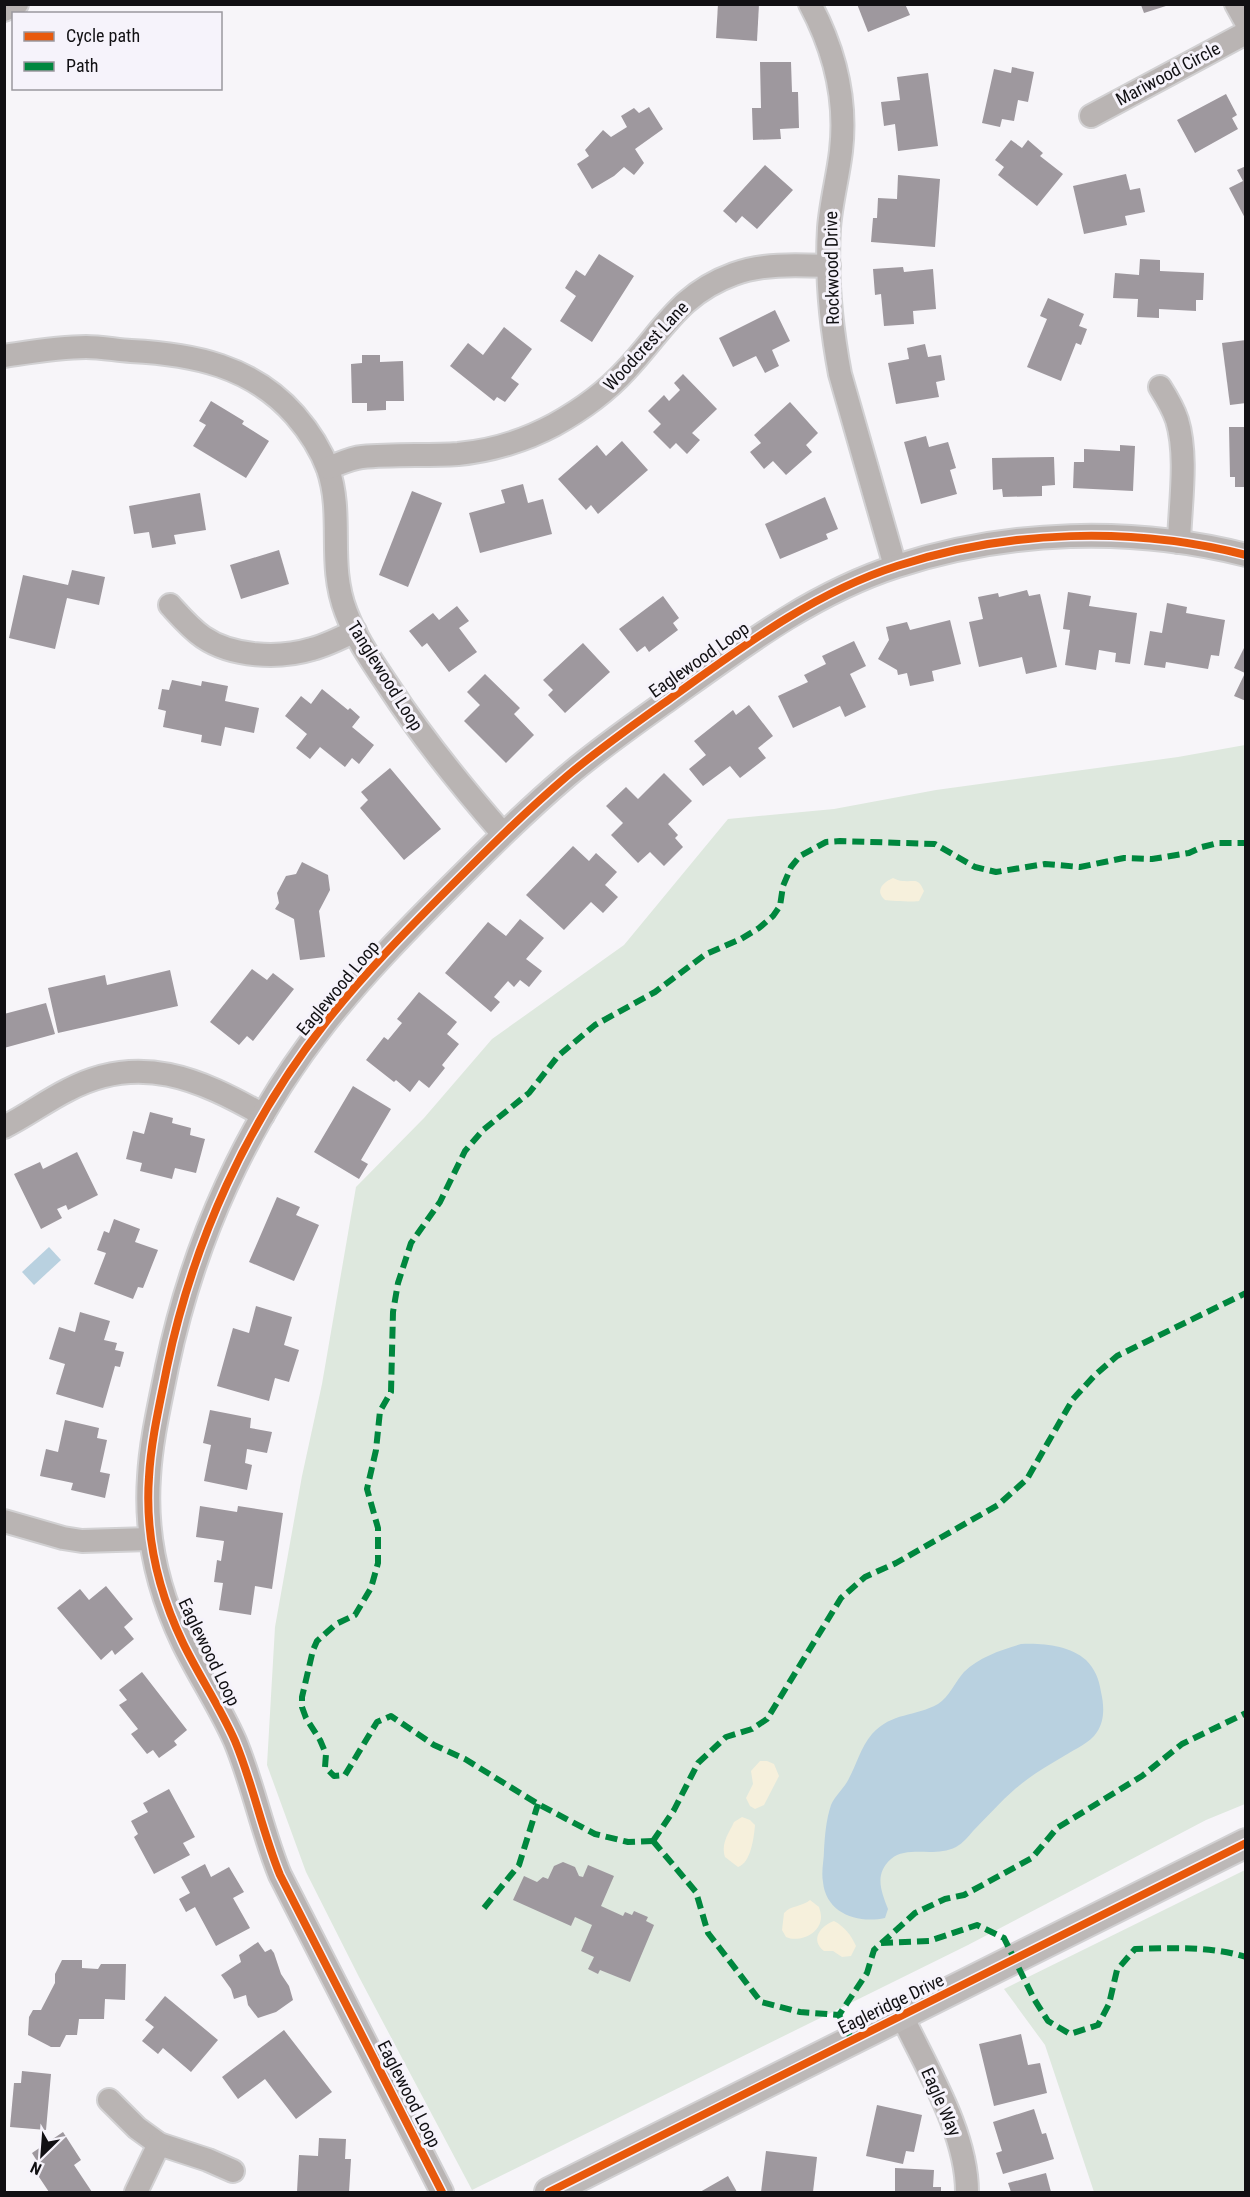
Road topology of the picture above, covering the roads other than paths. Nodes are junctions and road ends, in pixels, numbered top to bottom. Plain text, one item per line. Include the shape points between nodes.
1 (17, 4) edge
2 (810, 4) edge
3 (1236, 4) edge
4 (4, 9) edge
5 (1245, 22) edge
6 (1245, 33) edge
7 (1091, 116) dead end
8 (829, 266) junction
9 (4, 356) edge
10 (1160, 387) dead end
11 (328, 468) junction
12 (1179, 542) junction
13 (1245, 555) edge
14 (895, 566) junction
15 (170, 605) dead end
16 (355, 631) junction
17 (503, 834) junction
18 (263, 1115) junction
19 (4, 1127) edge
20 (4, 1521) edge
21 (150, 1539) junction
22 (1245, 1843) edge
23 (902, 2016) junction
24 (109, 2100) dead end
25 (159, 2144) junction
26 (233, 2171) dead end
27 (136, 2193) edge
28 (442, 2193) edge
29 (549, 2193) edge
30 (967, 2193) edge

1 - 4 street
2 - 8 street, Rockwood Drive via 825,32 841,103 841,148 832,202
3 - 5 street
6 - 7 street, Mariwood Circle
8 - 11 street, Woodcrest Lane via 753,269 701,290 668,318 610,386 570,416 530,436 459,453 361,457
8 - 14 street, Rockwood Drive via 840,374
9 - 11 street, Tanglewood Loop via 86,346 158,352 218,363 259,383 287,407 312,438
10 - 12 street via 1174,412 1180,439
11 - 16 street, Tanglewood Loop via 334,492 337,579
12 - 13 street, Eaglewood Loop
12 - 14 street, Eaglewood Loop via 1120,537 1042,538 981,545
14 - 17 street, Eaglewood Loop via 829,593 758,637 610,742
15 - 16 street via 204,638 220,646 255,653 311,649
16 - 17 street, Tanglewood Loop via 422,736
17 - 18 street, Eaglewood Loop via 366,973 307,1048
18 - 19 street via 190,1079 135,1072 88,1080
18 - 21 street, Eaglewood Loop via 216,1209 176,1330 150,1456
20 - 21 street via 82,1541
21 - 28 street, Eaglewood Loop via 172,1618 236,1743 280,1875
22 - 23 main road, Eagleridge Drive
23 - 29 main road, Eagleridge Drive
23 - 30 street, Eagle Way via 954,2125 965,2166
24 - 25 street
25 - 26 street
25 - 27 street

